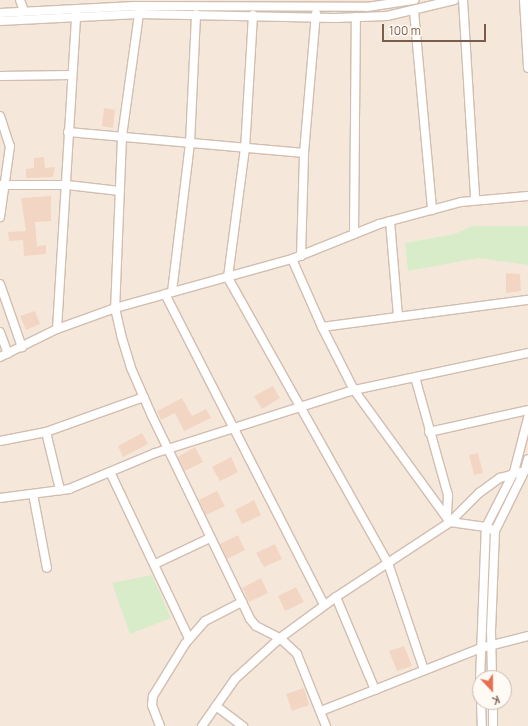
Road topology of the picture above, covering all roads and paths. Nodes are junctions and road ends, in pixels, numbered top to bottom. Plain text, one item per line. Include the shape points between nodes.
1 (20, 0) edge
2 (414, 0) edge
3 (454, 0) edge
4 (463, 0) edge
5 (524, 0) edge
6 (135, 3) edge
7 (321, 5) edge
8 (24, 11) junction
9 (414, 11) junction
10 (0, 13) edge
11 (139, 14) junction
12 (196, 14) junction
13 (253, 15) junction
14 (76, 16) junction
15 (356, 17) junction
16 (319, 18) junction
17 (0, 21) edge
18 (528, 68) edge
19 (71, 75) junction
20 (0, 76) edge
21 (0, 116) edge
22 (68, 132) junction
23 (122, 137) junction
24 (190, 143) junction
25 (246, 148) junction
26 (304, 153) junction
27 (2, 185) edge
28 (67, 185) junction
29 (120, 191) junction
30 (528, 196) edge
31 (475, 199) junction
32 (432, 210) junction
33 (0, 217) edge
34 (390, 221) junction
35 (354, 234) junction
36 (301, 256) junction
37 (292, 259) junction
38 (228, 278) junction
39 (0, 284) edge
40 (168, 293) junction
41 (528, 300) edge
42 (115, 308) junction
43 (398, 316) junction
44 (322, 327) junction
45 (57, 329) junction
46 (0, 332) edge
47 (22, 347) junction
48 (528, 353) edge
49 (4, 356) edge
50 (416, 377) junction
51 (354, 390) junction
52 (144, 397) junction
53 (301, 407) junction
54 (528, 410) edge
55 (528, 418) edge
56 (234, 428) junction
57 (46, 432) junction
58 (429, 432) junction
59 (0, 441) edge
60 (167, 449) junction
61 (528, 459) edge
62 (527, 470) edge
63 (110, 472) junction
64 (514, 472) junction
65 (60, 490) junction
66 (33, 494) junction
67 (0, 498) edge
68 (448, 518) junction
69 (486, 527) junction
70 (495, 531) junction
71 (210, 538) junction
72 (388, 563) junction
73 (155, 564) junction
74 (47, 568) dead end
75 (336, 597) junction
76 (242, 602) junction
77 (324, 605) junction
78 (528, 636) edge
79 (189, 638) junction
80 (280, 638) junction
81 (491, 644) junction
82 (481, 648) junction
83 (424, 670) junction
84 (480, 670) edge
85 (492, 670) edge
86 (375, 690) junction
87 (216, 706) junction
88 (481, 710) edge
89 (493, 710) edge
90 (321, 711) junction
91 (160, 726) edge
92 (202, 726) edge
93 (243, 726) edge
94 (326, 726) edge
95 (482, 726) edge
96 (493, 726) edge

1 - 8 street
2 - 7 street via 367,7
3 - 9 street
4 - 31 street
5 - 18 street
6 - 7 street
6 - 8 street
7 - 16 street
8 - 10 street
9 - 15 street via 387,16
9 - 32 street
11 - 12 street
11 - 14 street
11 - 23 street
12 - 13 street
12 - 24 street
13 - 16 street
13 - 25 street
14 - 17 street
14 - 19 street
15 - 16 street
15 - 35 street
16 - 26 street
19 - 20 street
19 - 22 street
21 - 27 street via 10,146
22 - 23 street
22 - 28 street
23 - 24 street
23 - 29 street
24 - 25 street
24 - 40 street
25 - 26 street
25 - 38 street
26 - 36 street
27 - 28 street
27 - 33 street
28 - 29 street
28 - 45 street
29 - 42 street
30 - 31 street
31 - 32 street
32 - 34 street
34 - 35 street
34 - 43 street
35 - 36 street
36 - 37 street
37 - 38 street
37 - 44 street
38 - 40 street
38 - 53 street
39 - 47 street
40 - 42 street
40 - 56 street
41 - 43 street
42 - 45 street
42 - 52 street via 131,368
43 - 44 street
44 - 51 street
45 - 47 street
46 - 49 street
47 - 49 street
48 - 50 street
50 - 51 street
50 - 58 street
51 - 53 street
51 - 68 street
52 - 57 street
52 - 60 street
53 - 56 street
53 - 72 street
54 - 58 street
55 - 64 street
56 - 60 street
56 - 77 street
57 - 59 street
57 - 65 street
58 - 68 street via 448,495
60 - 63 street
60 - 71 street
61 - 62 street
62 - 64 street
62 - 70 street
63 - 65 street
63 - 73 street
64 - 68 street via 500,478
64 - 69 street
65 - 66 street
66 - 67 street
66 - 74 street
68 - 69 street
68 - 72 street
69 - 70 street
69 - 82 street
70 - 81 street
71 - 73 street
71 - 76 street
72 - 75 street
72 - 83 street
73 - 79 street
75 - 77 street
75 - 86 street
76 - 79 street via 212,616
76 - 80 street via 256,626
77 - 80 street
78 - 81 street
79 - 91 street via 153,696 152,705
80 - 87 street via 235,679
80 - 90 street via 297,654 304,665
81 - 82 street
81 - 85 street
82 - 83 street
82 - 84 street
83 - 86 street
86 - 90 street
87 - 92 street
87 - 93 street
88 - 95 street
89 - 96 street
90 - 94 street

